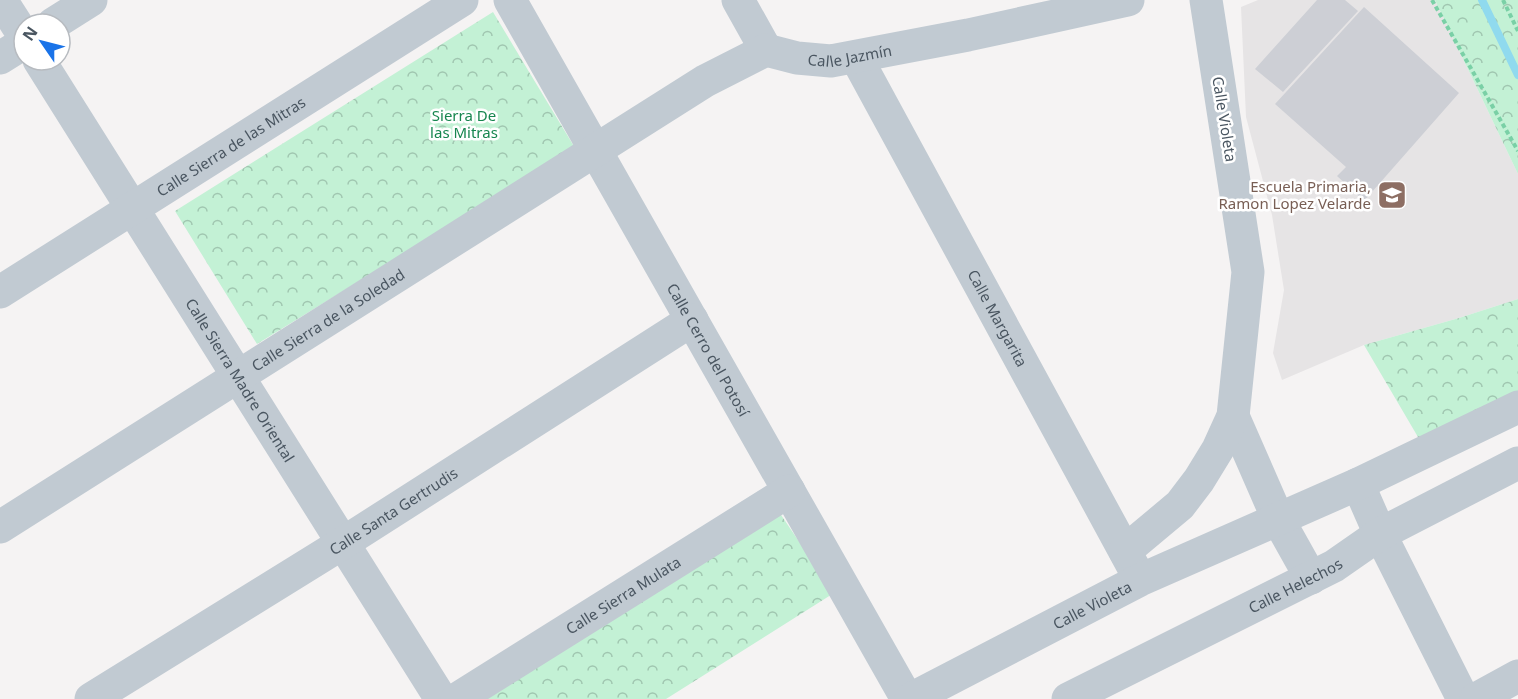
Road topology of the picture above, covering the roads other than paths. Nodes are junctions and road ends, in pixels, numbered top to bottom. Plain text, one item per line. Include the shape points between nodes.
1 (1, 0) edge
2 (91, 0) edge
3 (462, 0) edge
4 (510, 0) edge
5 (738, 0) edge
6 (1128, 0) edge
7 (1206, 0) edge
8 (72, 12) edge
9 (12, 17) edge
10 (766, 50) junction
11 (856, 57) junction
12 (47, 72) edge
13 (595, 150) junction
14 (132, 208) junction
15 (0, 292) edge
16 (692, 320) junction
17 (238, 376) junction
18 (1518, 407) edge
19 (1233, 416) junction
20 (1518, 463) edge
21 (1358, 484) junction
22 (789, 490) junction
23 (1278, 519) junction
24 (0, 527) edge
25 (1380, 534) junction
26 (343, 543) junction
27 (1125, 551) junction
28 (1311, 578) junction
29 (1140, 580) junction
30 (1518, 676) edge
31 (91, 699) edge
32 (441, 699) edge
33 (457, 699) edge
34 (909, 699) edge
35 (1068, 699) edge
36 (1463, 699) edge
37 (1476, 699) edge

1 - 9 street
2 - 8 street
3 - 14 street, Calle Sierra de las Mitras
4 - 13 street, Calle Cerro del Potosí
5 - 10 street
6 - 11 street, Calle Jazmín
7 - 19 street, Calle Violeta via 1248,272
10 - 11 street, Calle Jazmín via 831,62
10 - 13 street via 705,81
11 - 27 street, Calle Margarita
12 - 14 street, Calle Sierra Madre Oriental
13 - 16 street, Calle Cerro del Potosí
13 - 17 street, Calle Sierra de la Soledad
14 - 15 street, Calle Sierra de las Mitras
14 - 17 street, Calle Sierra Madre Oriental
16 - 22 street, Calle Cerro del Potosí
16 - 26 street, Calle Santa Gertrudis
17 - 24 street, Calle Sierra de la Soledad
17 - 26 street, Calle Sierra Madre Oriental
18 - 21 street, Calle Violeta
19 - 23 street, Calle Violeta
19 - 27 street, Calle Violeta via 1218,448 1180,505
20 - 25 street, Calle Helechos
21 - 23 street, Calle Violeta
21 - 25 street
22 - 33 street, Calle Sierra Mulata
22 - 34 street, Calle Cerro del Potosí
23 - 28 street, Calle Violeta
23 - 29 street, Calle Violeta
25 - 28 street, Calle Helechos
25 - 36 street
26 - 31 street, Calle Santa Gertrudis
26 - 32 street, Calle Sierra Madre Oriental
27 - 29 street, Calle Margarita
28 - 35 street, Calle Helechos
29 - 34 street, Calle Violeta
30 - 37 street

